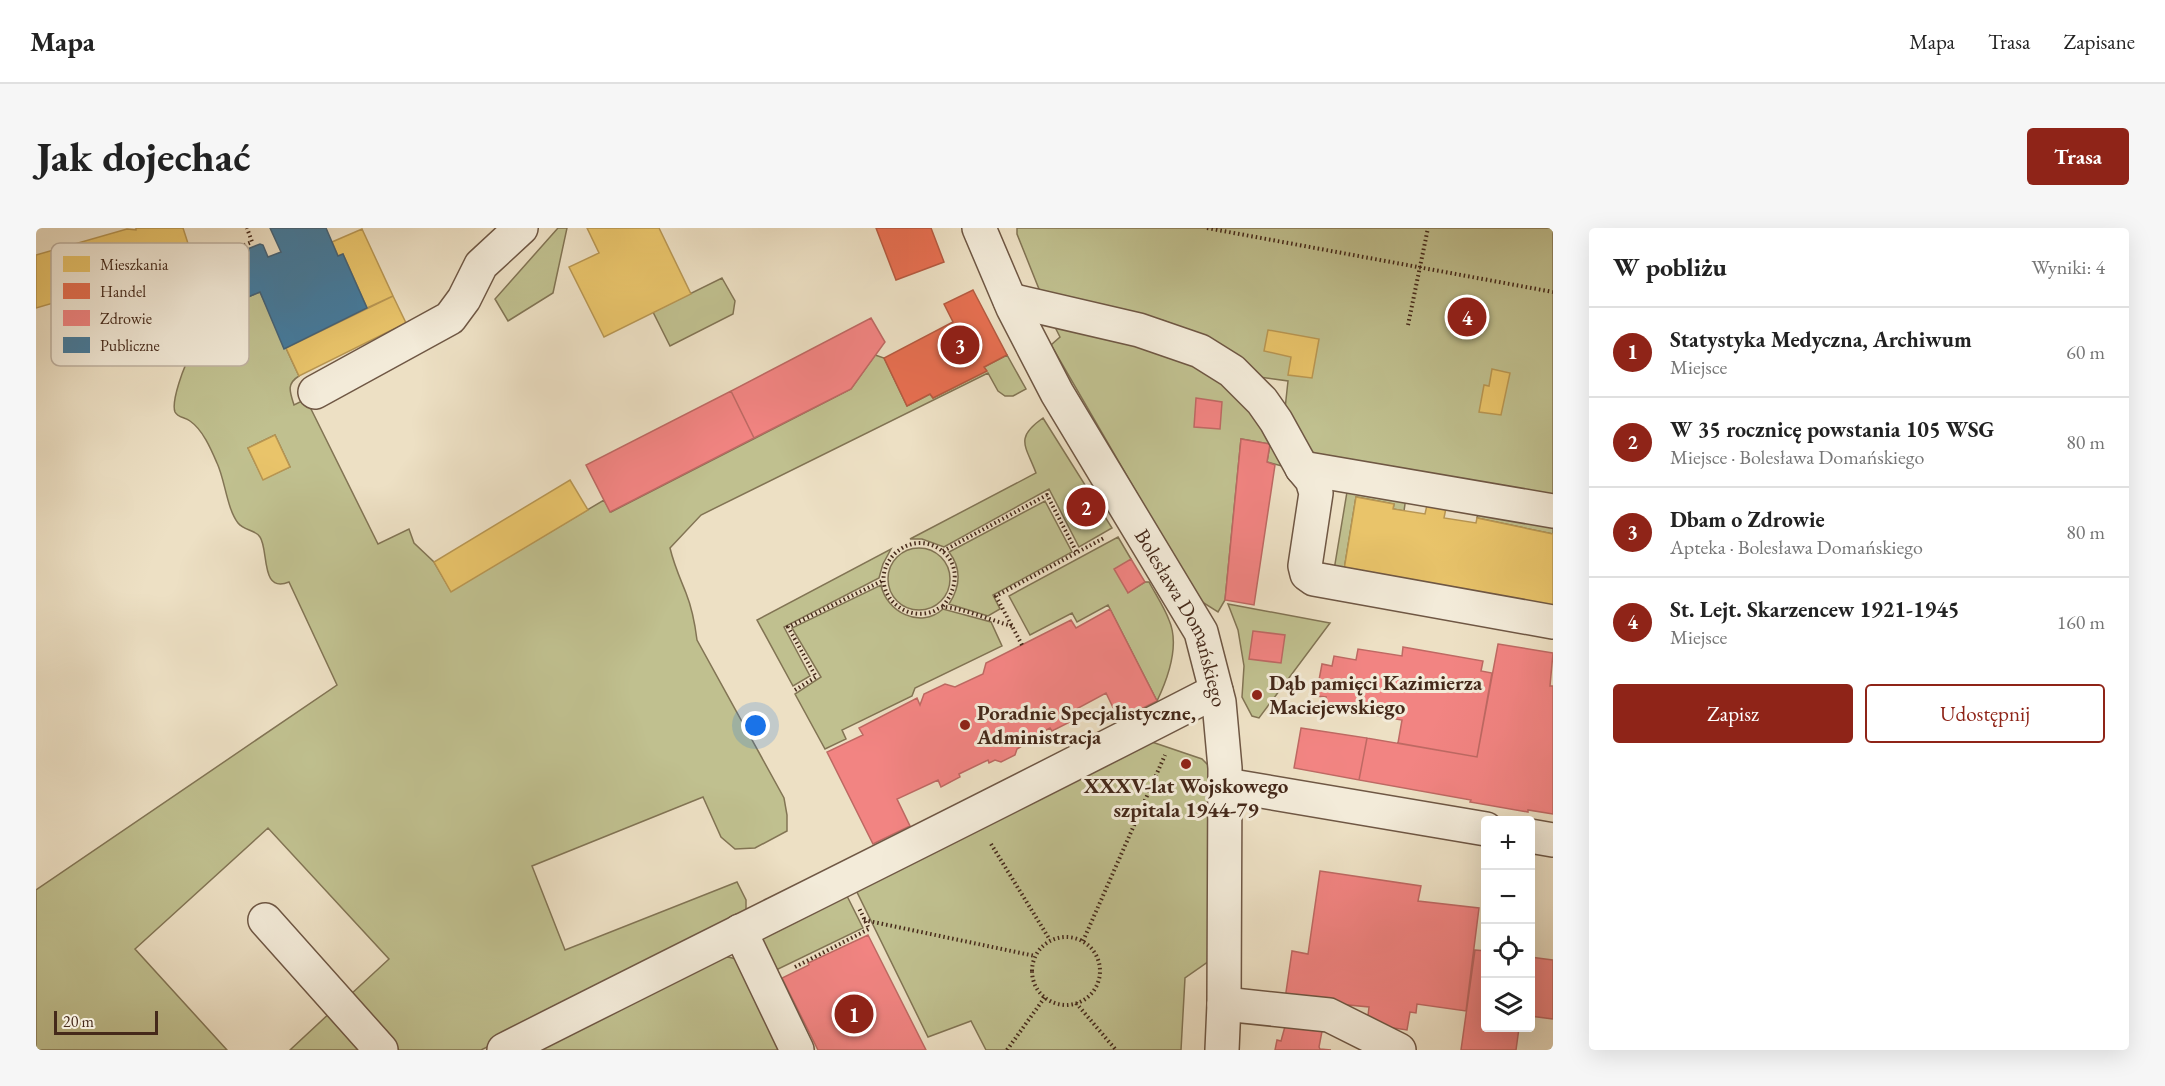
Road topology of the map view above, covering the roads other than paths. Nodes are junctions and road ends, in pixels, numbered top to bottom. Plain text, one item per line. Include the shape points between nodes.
1 (521, 228) edge
2 (979, 228) edge
3 (1010, 300) junction
4 (315, 392) dead end
5 (1302, 468) junction
6 (1553, 511) edge
7 (1553, 622) edge
8 (1216, 691) junction
9 (1226, 785) junction
10 (1481, 827) edge
11 (1535, 837) edge
12 (1553, 840) edge
13 (265, 920) dead end
14 (740, 931) junction
15 (1224, 1004) junction
16 (381, 1050) edge
17 (504, 1050) edge
18 (797, 1050) edge
19 (1222, 1050) edge
20 (1399, 1050) edge

1 - 4 street via 481,265 450,318
2 - 3 street, Bolesława Domańskiego
3 - 5 street via 1139,330 1218,361 1262,401
3 - 8 street, Bolesława Domańskiego via 1057,393 1201,632
5 - 6 street
5 - 7 street via 1316,493 1305,566 1314,579
8 - 9 street, Bolesława Domańskiego
8 - 14 street
9 - 10 street
9 - 15 street, Bolesława Domańskiego
11 - 12 street
13 - 16 street
14 - 17 street
14 - 18 street
15 - 19 street, Bolesława Domańskiego
15 - 20 street via 1329,1016

